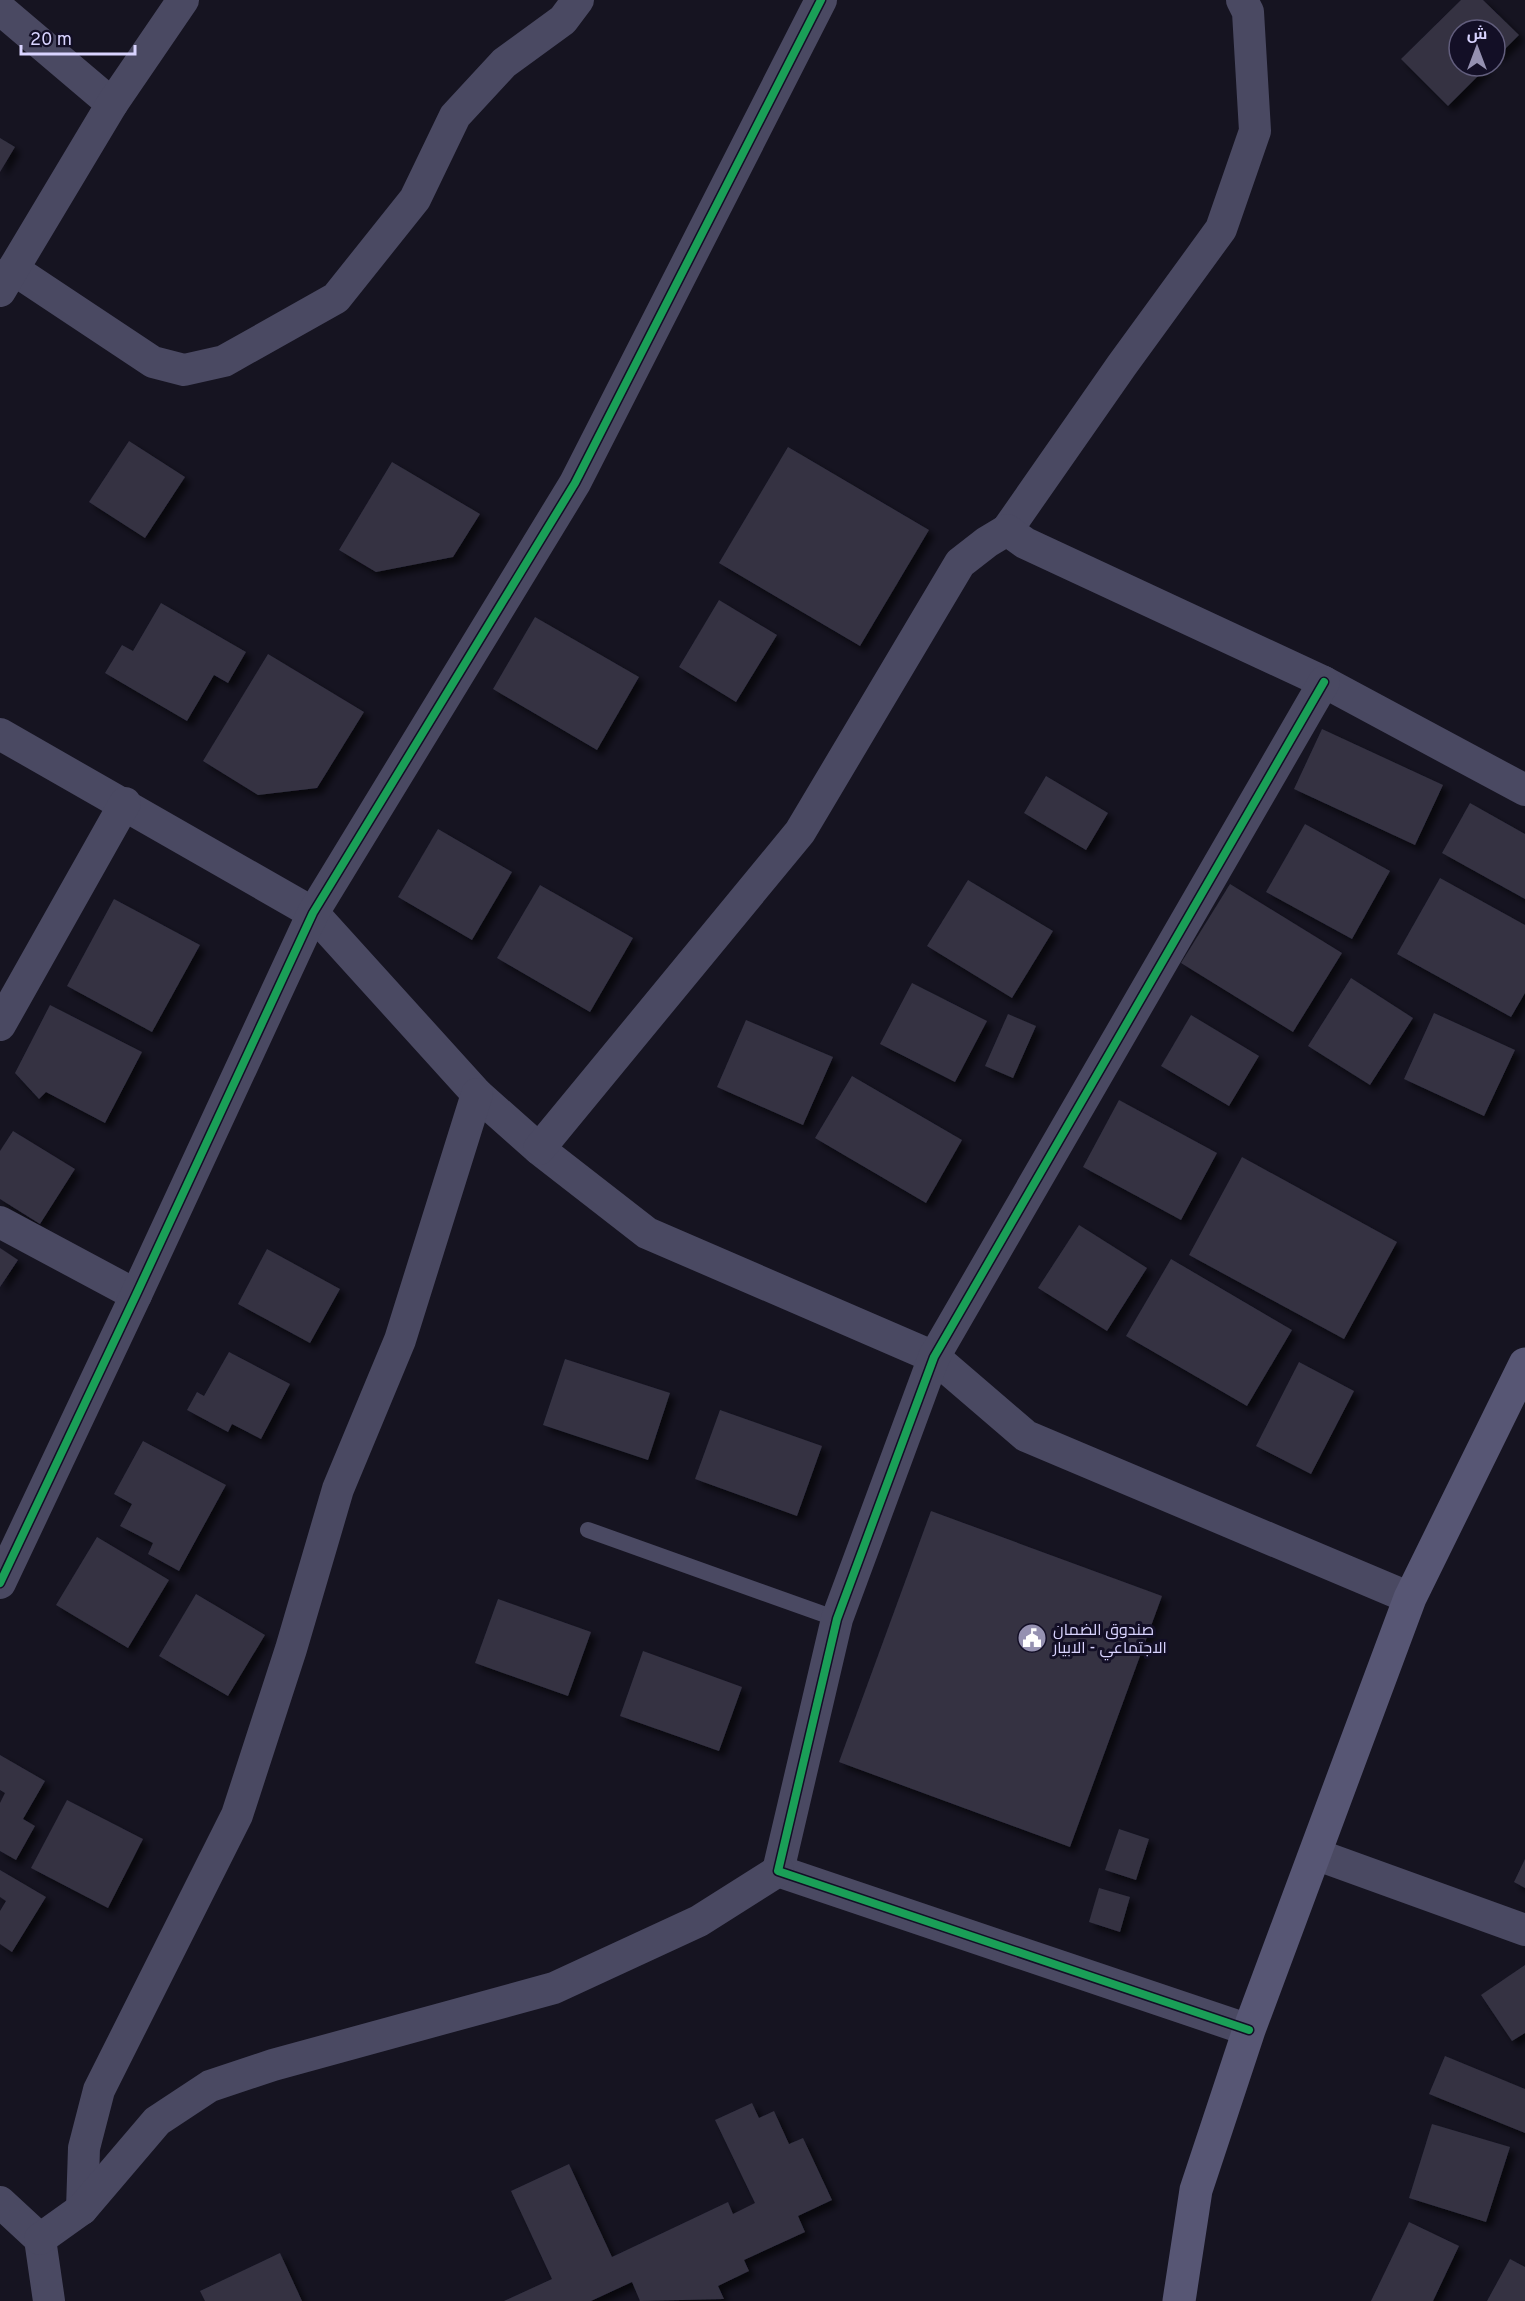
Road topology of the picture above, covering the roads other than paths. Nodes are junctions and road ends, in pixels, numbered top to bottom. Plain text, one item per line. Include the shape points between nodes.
1 (183, 0) edge
2 (578, 0) edge
3 (821, 0) edge
4 (1242, 0) edge
5 (0, 9) edge
6 (112, 104) junction
7 (7, 280) edge
8 (1007, 530) junction
9 (1324, 682) junction
10 (0, 734) edge
11 (1525, 790) edge
12 (125, 803) junction
13 (313, 912) junction
14 (0, 1025) edge
15 (477, 1094) junction
16 (539, 1149) junction
17 (0, 1222) edge
18 (136, 1295) junction
19 (934, 1357) junction
20 (1525, 1364) edge
21 (588, 1530) dead end
22 (0, 1583) edge
23 (1410, 1598) junction
24 (837, 1619) junction
25 (1315, 1854) junction
26 (778, 1871) junction
27 (1525, 1930) edge
28 (1249, 2030) junction
29 (0, 2202) edge
30 (82, 2209) junction
31 (40, 2239) junction
32 (50, 2301) edge
33 (1179, 2301) edge

1 - 6 street
2 - 7 street via 563,20 504,63 454,116 415,199 336,298 224,361 184,370 153,362
3 - 13 street via 575,483
4 - 8 street via 1248,12 1255,131 1221,229
5 - 6 street
6 - 7 street
8 - 9 street via 1036,548
8 - 16 street via 960,563 800,832
9 - 11 street
9 - 19 street
10 - 12 street
12 - 13 street
12 - 14 street
13 - 15 street
13 - 18 street
15 - 16 street
15 - 30 street via 400,1340 338,1489 237,1815 99,2090 84,2148
16 - 19 street via 647,1233
17 - 18 street
18 - 22 street
19 - 23 street via 1026,1436
19 - 24 street
20 - 23 street
21 - 24 lane
23 - 25 street
24 - 26 street
25 - 27 street
25 - 28 street
26 - 28 street
26 - 30 street via 699,1921 554,1988 210,2086 157,2121
28 - 33 street via 1196,2190
29 - 31 street
30 - 31 street
31 - 32 street

